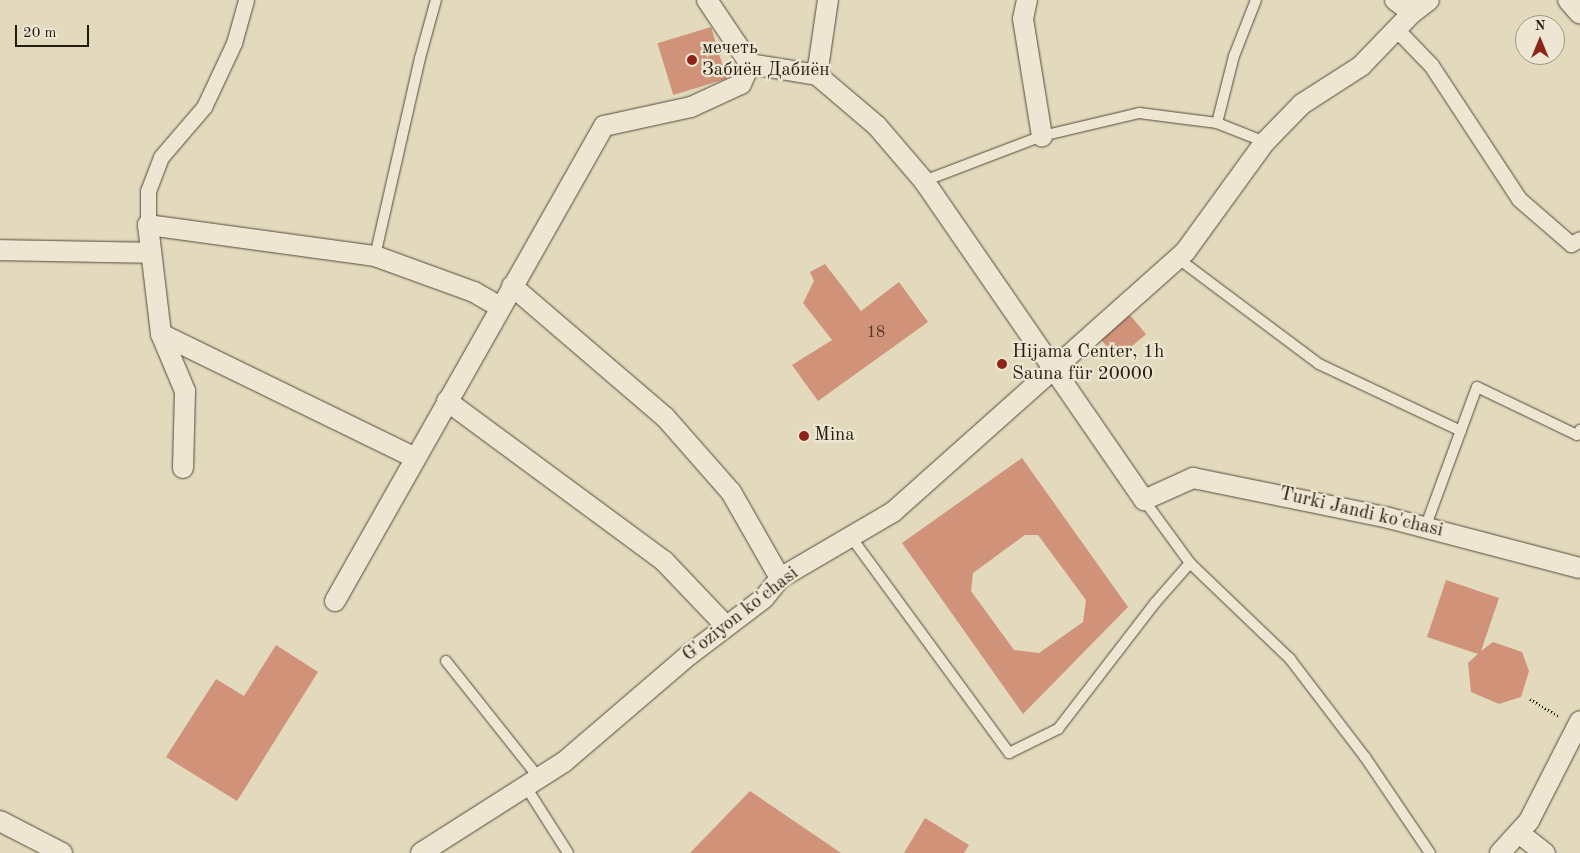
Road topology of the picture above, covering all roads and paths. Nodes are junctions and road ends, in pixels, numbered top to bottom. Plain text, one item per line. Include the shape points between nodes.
1 (246, 0) edge
2 (436, 0) edge
3 (707, 0) edge
4 (828, 0) edge
5 (1028, 0) edge
6 (1256, 0) edge
7 (1395, 0) edge
8 (1429, 0) edge
9 (1568, 0) edge
10 (1412, 13) junction
11 (1580, 14) edge
12 (1398, 31) junction
13 (750, 64) junction
14 (817, 75) junction
15 (1217, 123) junction
16 (1042, 136) junction
17 (1265, 142) junction
18 (924, 181) junction
19 (148, 225) junction
20 (1580, 239) edge
21 (0, 250) edge
22 (150, 253) junction
23 (376, 256) junction
24 (1176, 257) junction
25 (512, 286) junction
26 (500, 308) junction
27 (161, 334) junction
28 (1053, 368) junction
29 (447, 402) junction
30 (1580, 430) edge
31 (1461, 431) junction
32 (415, 458) junction
33 (183, 468) dead end
34 (1144, 500) junction
35 (1425, 528) junction
36 (850, 537) junction
37 (1190, 563) junction
38 (1580, 568) edge
39 (780, 578) junction
40 (335, 601) dead end
41 (726, 626) junction
42 (446, 661) dead end
43 (1530, 699) dead end
44 (1578, 724) edge
45 (532, 783) junction
46 (0, 821) edge
47 (1519, 833) junction
48 (62, 853) edge
49 (421, 853) edge
50 (568, 853) edge
51 (1430, 853) edge
52 (1500, 853) edge
53 (1545, 853) edge

1 - 19 street via 234,43 204,106 161,157 148,191
2 - 23 lane
3 - 13 street
4 - 14 street
5 - 16 street via 1022,19
6 - 15 lane via 1234,56
7 - 10 street
8 - 10 street, G'oziyon ko'chasi
9 - 11 street
10 - 12 street, G'oziyon ko'chasi
12 - 17 street, G'oziyon ko'chasi via 1361,66 1302,104
12 - 20 street via 1431,65 1519,199 1571,244
13 - 14 street
13 - 25 street via 741,84 691,106 604,126
14 - 18 street via 876,126
15 - 16 lane via 1139,113
15 - 17 lane
16 - 18 lane
17 - 24 street, G'oziyon ko'chasi via 1185,252
18 - 28 street
19 - 22 street
19 - 23 street
21 - 22 street
22 - 27 street
23 - 26 street via 474,292
24 - 28 street, G'oziyon ko'chasi
24 - 31 lane via 1319,364
25 - 26 street
25 - 39 street via 665,417 731,492
26 - 29 street
27 - 32 street
27 - 33 street via 185,391
28 - 34 street
28 - 36 street, G'oziyon ko'chasi via 893,512
29 - 32 street
29 - 41 street via 664,561
30 - 31 lane via 1577,435 1477,387
31 - 35 lane
32 - 40 street
34 - 35 street, Turki Jandi ko'chasi via 1193,478
34 - 37 lane
35 - 38 street, Turki Jandi ko'chasi
36 - 37 lane via 1009,753 1058,729
36 - 39 street, G'oziyon ko'chasi
37 - 51 lane via 1290,659 1365,757
39 - 41 street, G'oziyon ko'chasi via 764,598
41 - 45 street, G'oziyon ko'chasi via 564,762
42 - 45 lane
43 - 44 path
44 - 47 street via 1529,821
45 - 49 street, G'oziyon ko'chasi
45 - 50 lane
46 - 48 street
47 - 52 street
47 - 53 street

